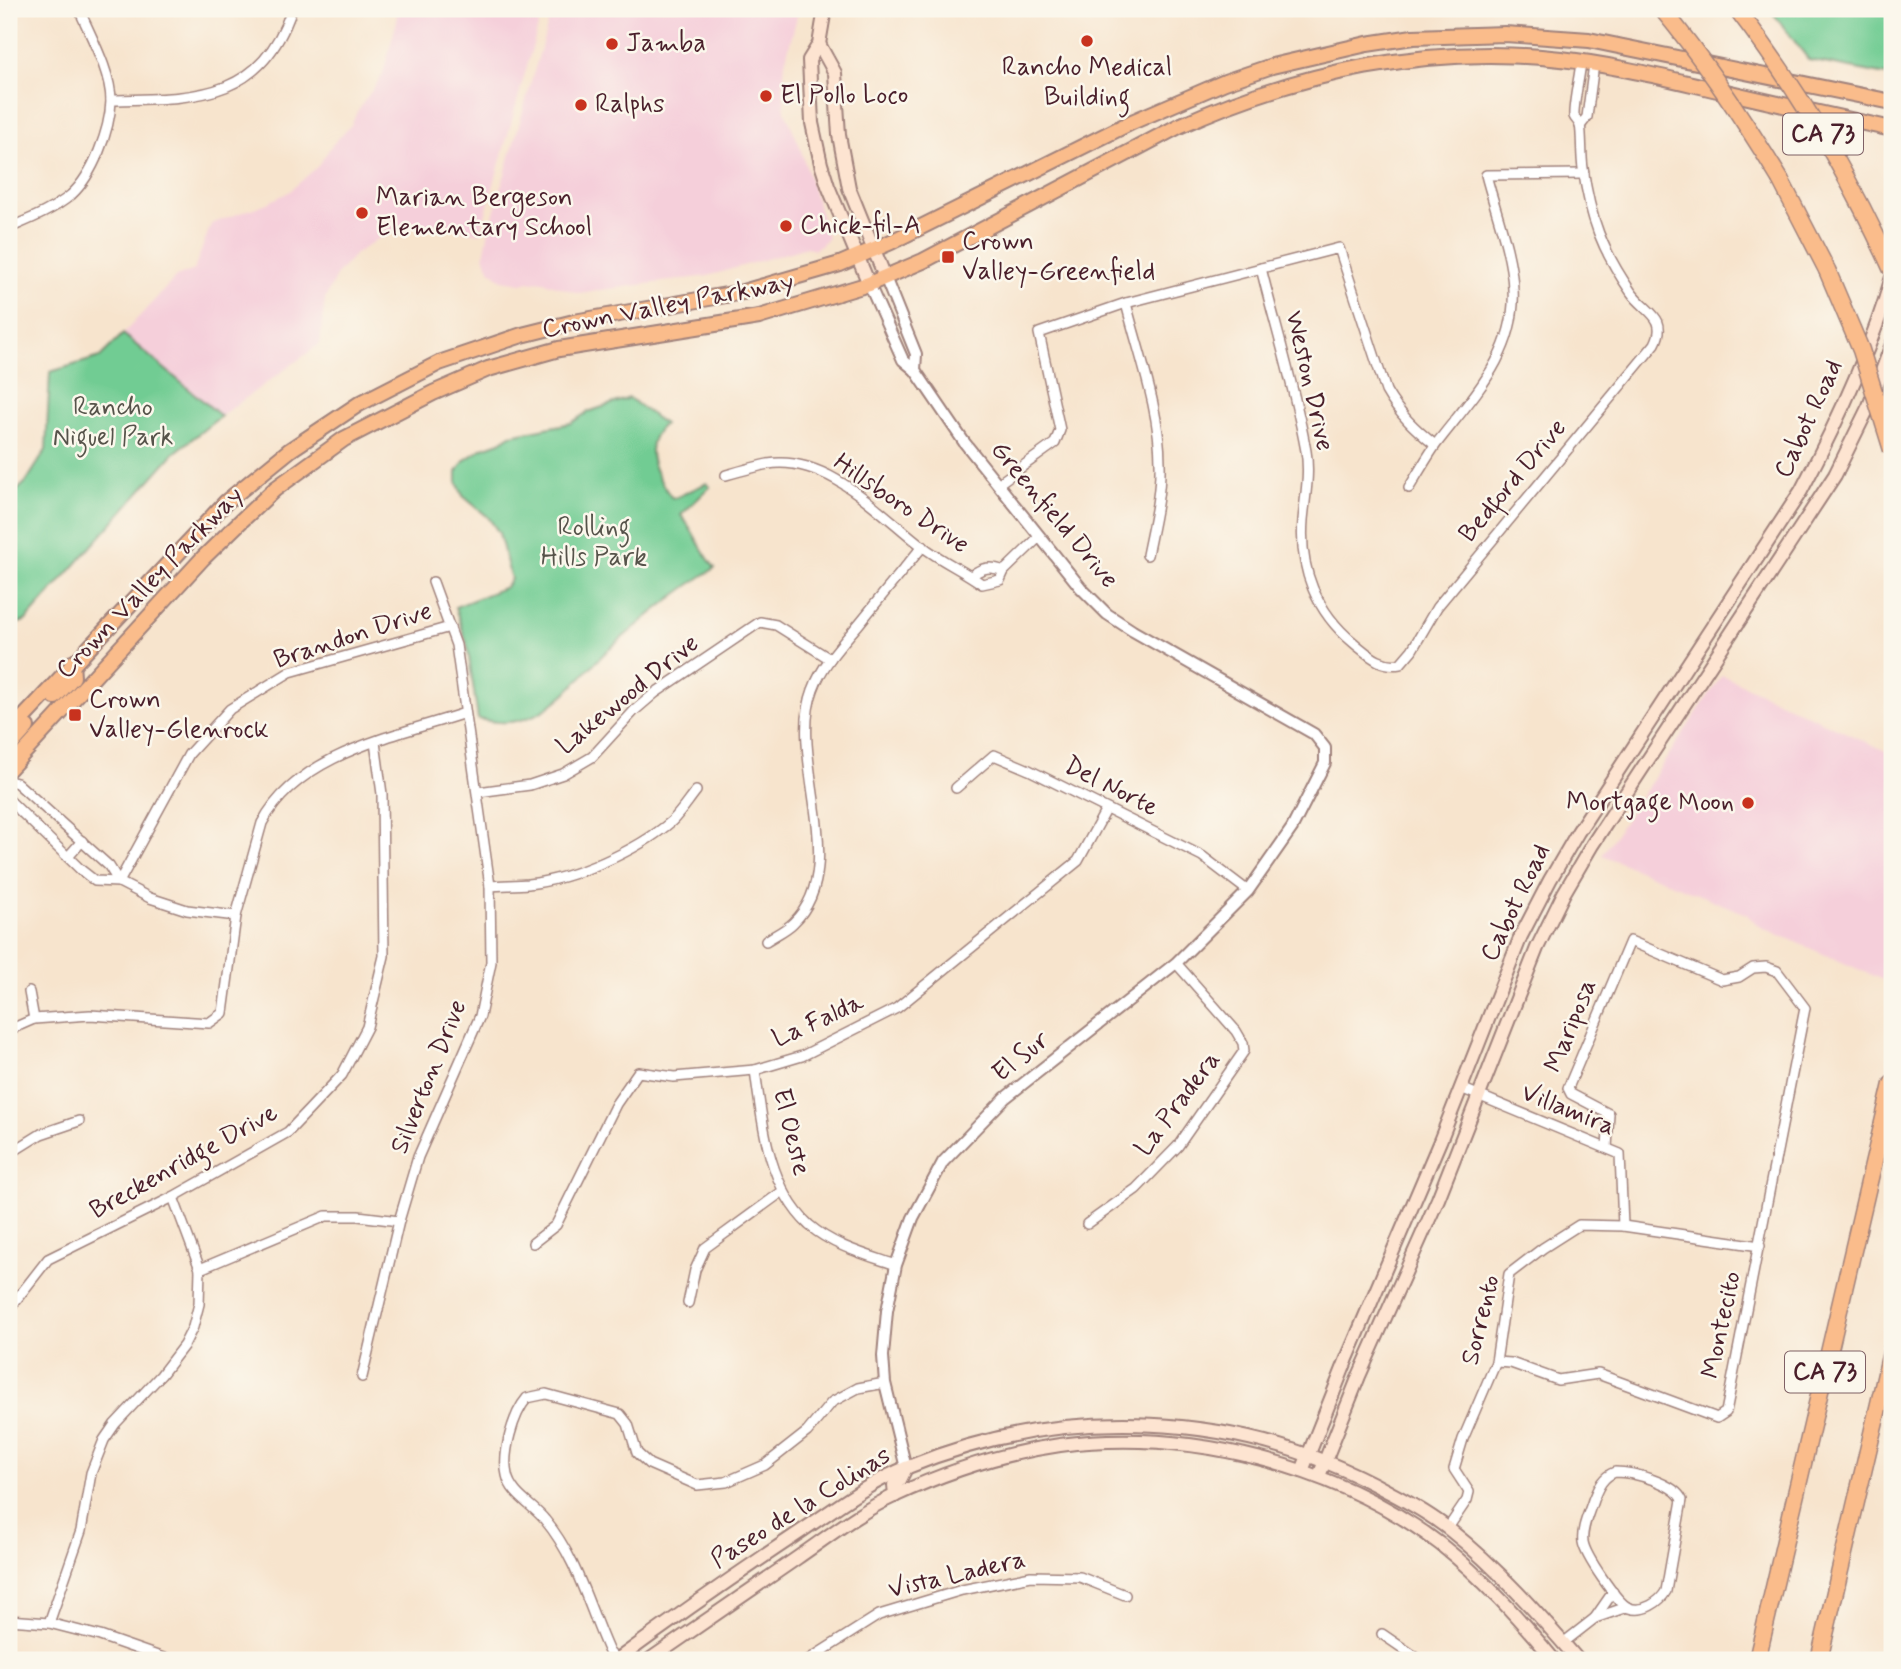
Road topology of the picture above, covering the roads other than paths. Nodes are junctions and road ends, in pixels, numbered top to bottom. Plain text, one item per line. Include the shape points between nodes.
1 (79, 9) edge
2 (292, 9) edge
3 (825, 9) edge
4 (1662, 9) edge
5 (1737, 9) edge
6 (819, 44) junction
7 (1588, 63) junction
8 (9, 75) edge
9 (9, 99) edge
10 (111, 100) junction
11 (1892, 103) edge
12 (1892, 129) edge
13 (1584, 174) junction
14 (9, 228) edge
15 (873, 250) junction
16 (857, 257) junction
17 (1261, 268) junction
18 (1892, 270) edge
19 (1892, 276) edge
20 (885, 277) junction
21 (869, 284) junction
22 (1126, 303) junction
23 (1892, 344) edge
24 (481, 348) junction
25 (488, 369) junction
26 (915, 370) junction
27 (1435, 445) junction
28 (1892, 450) edge
29 (726, 475) dead end
30 (998, 484) junction
31 (1409, 488) dead end
32 (1038, 537) junction
33 (923, 546) junction
34 (1147, 555) dead end
35 (1004, 571) junction
36 (971, 576) junction
37 (433, 582) dead end
38 (450, 627) junction
39 (830, 659) junction
40 (72, 663) junction
41 (1400, 664) joint
42 (465, 713) junction
43 (9, 733) edge
44 (375, 742) junction
45 (9, 747) edge
46 (1325, 748) joint
47 (9, 769) edge
48 (9, 781) edge
49 (956, 788) dead end
50 (696, 791) dead end
51 (478, 792) junction
52 (9, 800) edge
53 (1106, 810) junction
54 (82, 841) junction
55 (68, 857) junction
56 (119, 882) junction
57 (490, 886) junction
58 (1248, 891) junction
59 (236, 916) junction
60 (766, 941) dead end
61 (1630, 941) joint
62 (1175, 963) junction
63 (29, 992) dead end
64 (34, 1019) junction
65 (9, 1030) edge
66 (755, 1070) junction
67 (1892, 1084) edge
68 (1461, 1088) junction
69 (1478, 1096) junction
70 (79, 1121) dead end
71 (1607, 1148) junction
72 (9, 1154) edge
73 (783, 1191) junction
74 (173, 1197) junction
75 (399, 1221) junction
76 (1087, 1224) dead end
77 (1623, 1226) junction
78 (533, 1243) dead end
79 (1760, 1246) junction
80 (897, 1265) junction
81 (200, 1269) junction
82 (688, 1303) dead end
83 (9, 1309) edge
84 (1892, 1348) edge
85 (1496, 1362) junction
86 (362, 1377) dead end
87 (885, 1384) junction
88 (1308, 1455) junction
89 (1325, 1461) junction
90 (906, 1468) junction
91 (1302, 1471) junction
92 (951, 1472) junction
93 (1319, 1476) junction
94 (895, 1496) junction
95 (1448, 1528) junction
96 (1613, 1592) junction
97 (1125, 1595) dead end
98 (1504, 1601) junction
99 (1627, 1607) junction
100 (1595, 1618) junction
101 (9, 1620) edge
102 (49, 1623) junction
103 (1382, 1634) dead end
104 (1563, 1643) junction
105 (169, 1660) edge
106 (616, 1660) edge
107 (649, 1660) edge
108 (808, 1660) edge
109 (1420, 1660) edge
110 (1554, 1660) edge
111 (1578, 1660) edge
112 (1757, 1660) edge
113 (1819, 1660) edge

1 - 10 street via 103,66
2 - 10 street via 280,40 258,66 226,89 187,98
3 - 6 main road, Greenfield Drive
4 - 28 highway, CA 73, bridge via 1711,72 1780,179 1861,350
5 - 18 highway, CA 73, bridge via 1826,139
6 - 15 main road, Greenfield Drive via 835,73 839,135 849,187
6 - 16 main road, Greenfield Drive via 809,60 812,122 828,186
7 - 12 main road, Crown Valley Parkway
7 - 13 street via 1574,116 1580,127
7 - 20 main road, Crown Valley Parkway via 1491,55 1422,59 1343,70 1267,91 1179,126
8 - 9 street
10 - 14 street via 104,138 72,194
11 - 15 main road, Crown Valley Parkway via 1588,40 1505,34 1413,37 1272,66 1225,82 1132,122
13 - 27 street via 1486,175 1514,290 1510,327 1484,385
13 - 41 street, Bedford Drive via 1588,206 1611,260 1661,327 1655,344 1437,607
15 - 16 main road, Crown Valley Parkway
15 - 20 main road, Greenfield Drive
16 - 21 main road, Greenfield Drive
16 - 24 main road, Crown Valley Parkway via 743,292 574,322
17 - 22 street
17 - 27 street via 1339,248 1386,391 1411,426
17 - 41 street, Weston Drive via 1307,455 1303,546 1309,582 1334,626 1376,661
19 - 68 main road, Cabot Road via 1826,444 1801,491 1550,880 1521,936
20 - 21 main road, Crown Valley Parkway
20 - 26 street, Greenfield Drive via 916,354
21 - 25 main road, Crown Valley Parkway via 759,317 559,349
21 - 26 street, Greenfield Drive via 902,360
22 - 30 street via 1039,333 1060,430 1055,443
22 - 34 street via 1158,431 1158,503
23 - 69 main road, Cabot Road via 1869,406 1835,475 1564,893
24 - 25 main road
24 - 40 main road, Crown Valley Parkway via 439,363 359,404 256,475
25 - 47 main road, Crown Valley Parkway via 344,439 275,489 203,558
26 - 30 street, Greenfield Drive
27 - 31 street
29 - 33 street, Hillsboro Drive via 770,464 825,474
30 - 32 street, Greenfield Drive
32 - 35 street, Hillsboro Drive
32 - 46 street, Greenfield Drive via 1107,614 1314,734
33 - 36 street, Hillsboro Drive
33 - 39 street
35 - 36 street, Hillsboro Drive via 980,569
35 - 36 street, Hillsboro Drive via 1000,580 992,583 982,584
37 - 38 street, Silverton Drive
38 - 42 street, Silverton Drive
38 - 56 street, Brandon Drive via 290,672 230,709 189,754
39 - 51 street, Lakewood Drive via 776,625 760,622 656,693 592,757 563,775
39 - 60 street via 808,709 818,840 815,882 793,923
40 - 43 main road, Crown Valley Parkway
40 - 45 main road via 73,677
42 - 44 street
42 - 51 street, Silverton Drive
44 - 59 street via 320,764 268,811
44 - 74 street, Breckenridge Drive via 382,794 384,956 367,1027 342,1075 288,1132
46 - 58 street, El Sur via 1325,763 1292,828
48 - 54 street via 17,783
49 - 53 street, Del Norte via 994,755
50 - 57 street via 674,819 620,854 566,876
51 - 57 street, Silverton Drive
52 - 55 street
53 - 58 street, Del Norte via 1202,856
53 - 66 street, La Falda via 1078,860 897,1008 802,1056
54 - 55 street
54 - 56 street
55 - 56 street via 95,881
56 - 59 street via 187,910
57 - 75 street, Silverton Drive via 491,962 480,1016 418,1157
58 - 62 street, El Sur
59 - 64 street via 223,1013 209,1023 90,1015
61 - 71 street, Mariposa via 1568,1088 1609,1114
61 - 79 street, Montecito via 1722,980 1753,968 1777,971 1805,1008
62 - 76 street, La Pradera via 1236,1031 1244,1051 1178,1146 1136,1189
62 - 80 street, El Sur via 1005,1098 943,1162 913,1218
63 - 64 street
64 - 65 street
66 - 73 street, El Oeste via 761,1118
66 - 78 street, La Falda via 674,1077 638,1072 616,1104 556,1224
67 - 112 highway, CA 73
68 - 69 street, Villamira
68 - 88 main road, Cabot Road
69 - 71 street, Villamira
69 - 89 main road, Cabot Road
70 - 72 street via 41,1134
71 - 77 street, Villamira via 1620,1154
73 - 80 street, El Oeste via 809,1225 847,1248
73 - 82 street via 705,1248
74 - 81 street
74 - 83 street, Breckenridge Drive via 48,1259
75 - 81 street via 326,1216
75 - 86 street, Silverton Drive
77 - 79 street
77 - 85 street, Sorrento via 1578,1225 1509,1274
79 - 85 street, Montecito via 1727,1412 1717,1418 1598,1374 1558,1380
80 - 87 street, El Sur via 887,1311
81 - 102 street via 199,1304 184,1345 104,1440 91,1473 81,1531
84 - 113 highway, CA 73
85 - 95 street, Sorrento via 1454,1469 1469,1492
87 - 90 street, El Sur
87 - 106 street via 858,1388 832,1402 807,1432 765,1465 726,1482 697,1485 649,1464 637,1453 620,1414 546,1394 527,1398 508,1447 506,1473 511,1488 547,1522 564,1549
88 - 89 main road, Paseo de la Colinas
88 - 90 main road, Paseo de la Colinas via 1192,1427 1095,1424 1010,1435
88 - 91 main road, Cabot Road
89 - 93 main road, Cabot Road
89 - 95 main road, Paseo de la Colinas via 1364,1478
90 - 92 main road
90 - 94 main road via 894,1485
90 - 106 main road, Paseo de la Colinas via 847,1500
91 - 92 main road, Paseo de la Colinas via 1209,1449 1117,1441 1000,1456
91 - 93 main road, Paseo de la Colinas
92 - 94 main road, Paseo de la Colinas
93 - 98 main road, Paseo de la Colinas via 1416,1528
94 - 107 main road, Paseo de la Colinas via 834,1531
95 - 104 main road, Paseo de la Colinas via 1501,1575
96 - 99 street
96 - 99 street via 1586,1550 1583,1535 1598,1488 1615,1472 1674,1488 1683,1507 1664,1596 1652,1605
96 - 100 street
97 - 108 street, Vista Ladera via 1080,1577 1020,1578 879,1615
98 - 104 main road via 1545,1637
98 - 110 main road, Paseo de la Colinas
99 - 100 street
100 - 104 street
101 - 102 street
102 - 105 street
103 - 109 street
104 - 111 main road, Paseo de la Colinas

